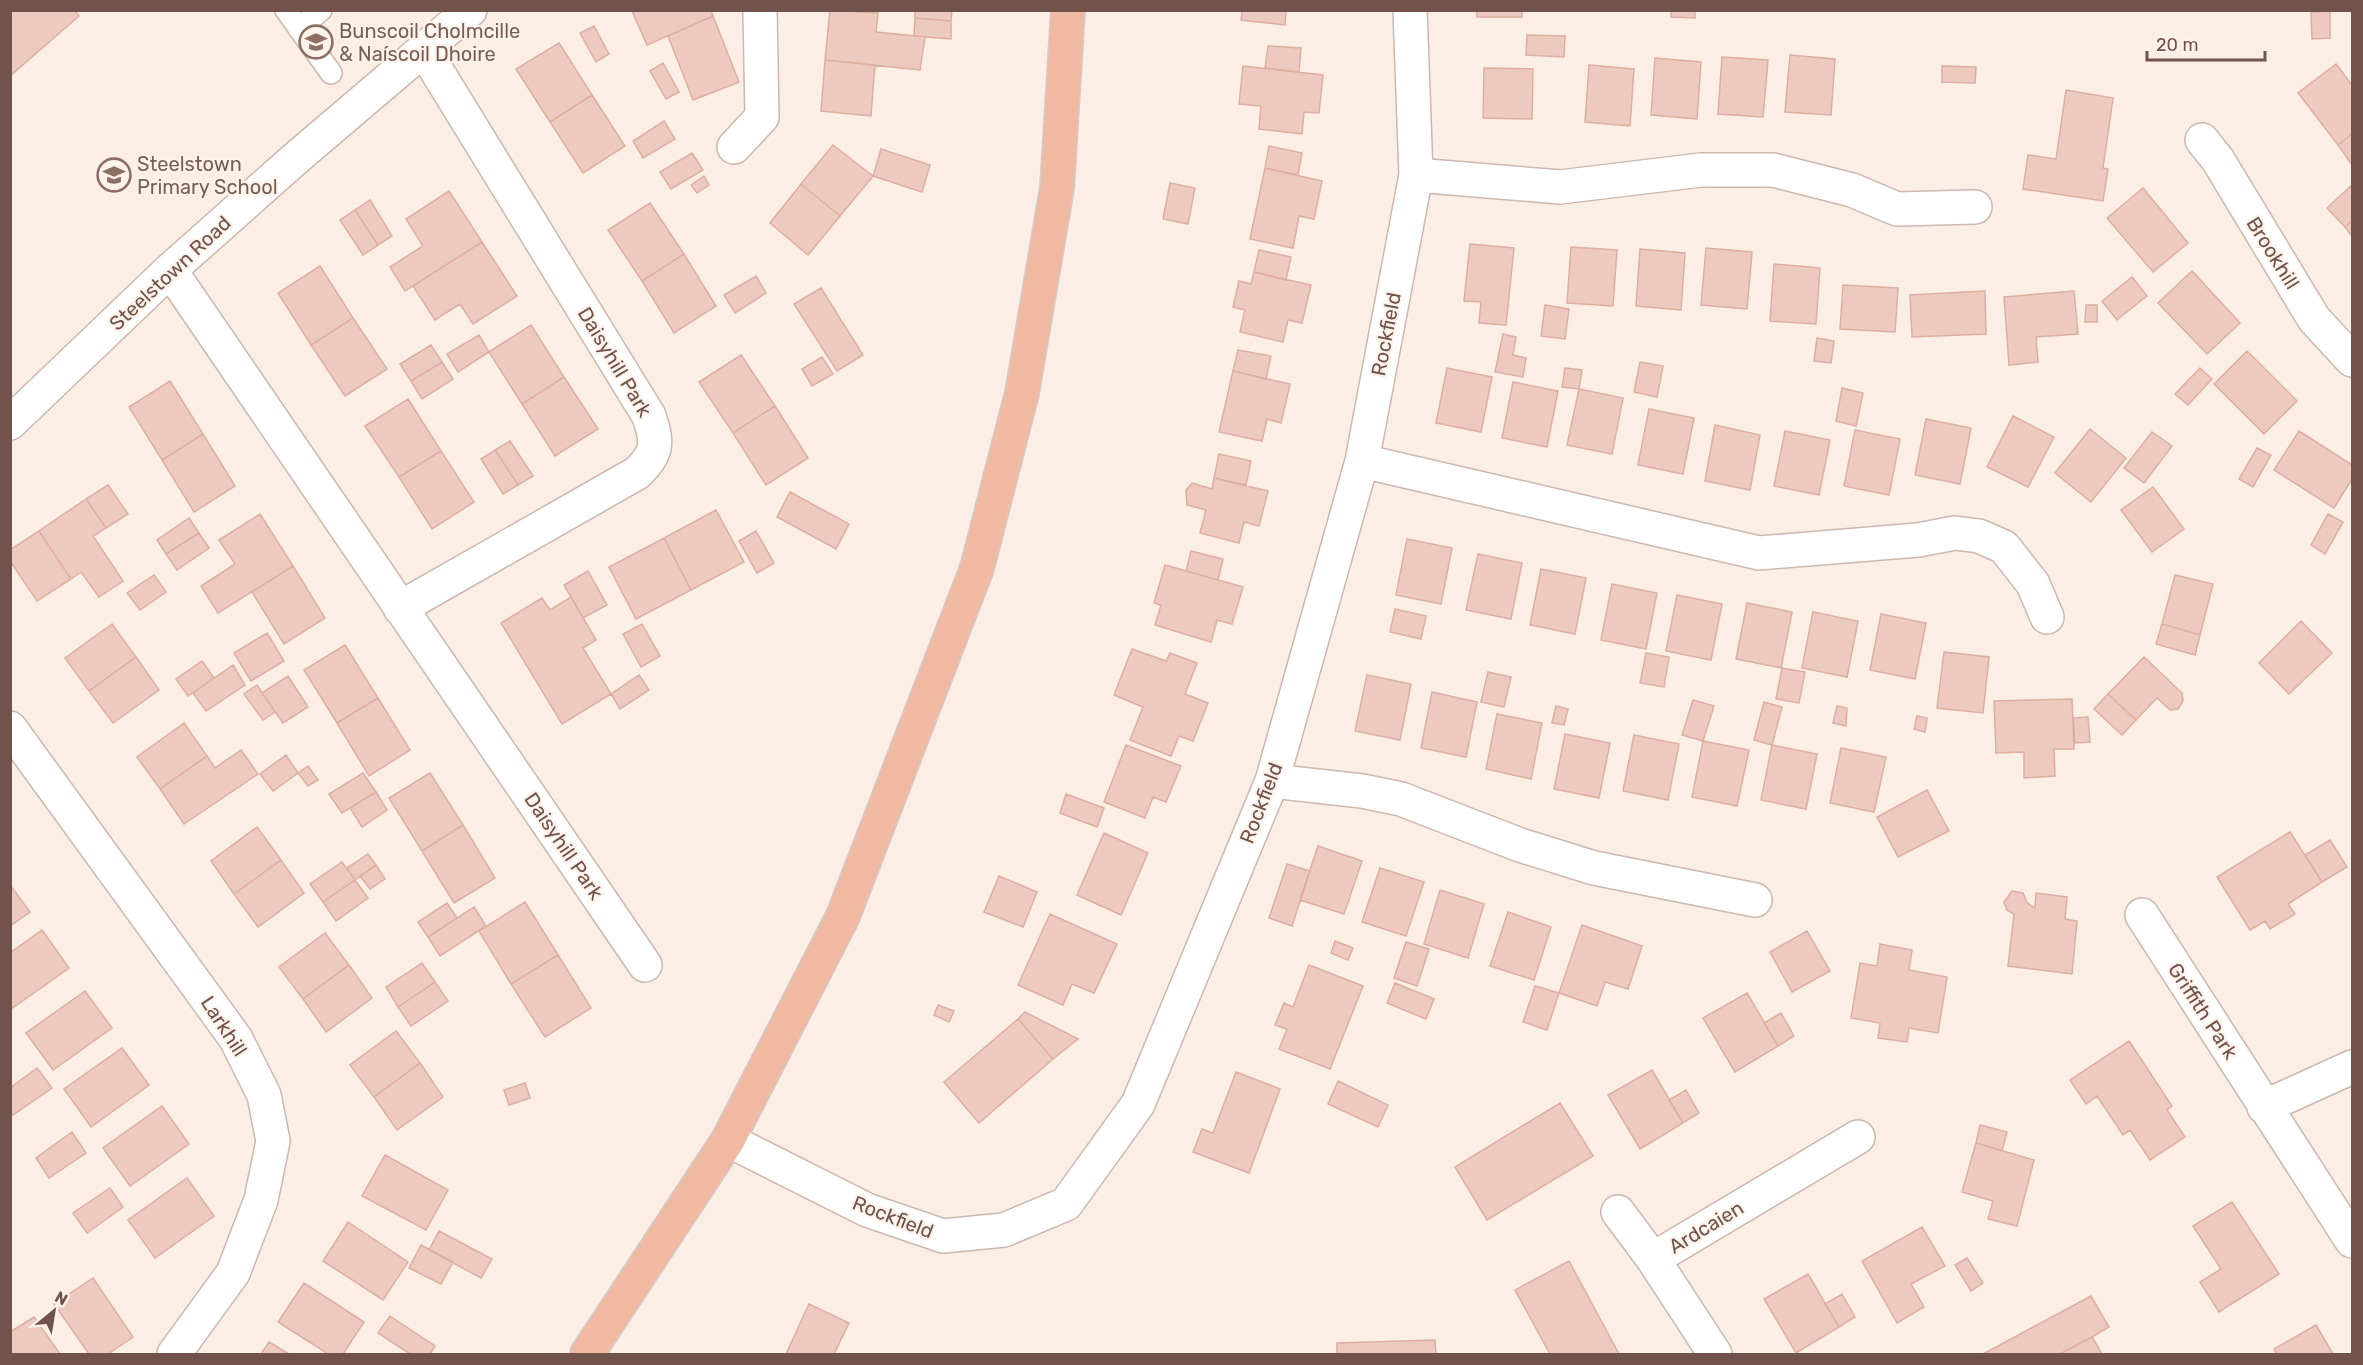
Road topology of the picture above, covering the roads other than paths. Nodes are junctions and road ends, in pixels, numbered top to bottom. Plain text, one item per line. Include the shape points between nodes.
1 (286, 10) edge
2 (321, 10) edge
3 (470, 10) edge
4 (760, 10) edge
5 (1068, 10) edge
6 (1410, 10) edge
7 (299, 29) junction
8 (424, 50) junction
9 (331, 73) dead end
10 (2202, 140) dead end
11 (734, 147) dead end
12 (1416, 175) junction
13 (1975, 207) dead end
14 (170, 270) junction
15 (2352, 360) edge
16 (10, 423) edge
17 (1362, 461) junction
18 (400, 608) junction
19 (2047, 617) dead end
20 (10, 728) edge
21 (1272, 781) junction
22 (1755, 900) dead end
23 (2142, 915) dead end
24 (645, 965) dead end
25 (2352, 1067) edge
26 (2264, 1107) junction
27 (1858, 1137) dead end
28 (728, 1140) junction
29 (1618, 1212) dead end
30 (2352, 1241) edge
31 (1653, 1259) junction
32 (174, 1354) edge
33 (587, 1354) edge
34 (1715, 1354) edge

1 - 7 lane
2 - 7 lane
3 - 8 street, Steelstown Road
4 - 11 street via 762,117
5 - 28 highway via 1057,188 1022,393 977,568 843,916
6 - 12 street, Rockfield
7 - 9 lane
8 - 14 street, Steelstown Road
8 - 18 street, Daisyhill Park via 650,416 657,439 651,460 637,473
10 - 15 street, Brookhill via 2314,319
12 - 13 street via 1560,187 1701,170 1773,170 1852,190 1897,209
12 - 17 street, Rockfield
14 - 16 street, Steelstown Road
14 - 18 street, Daisyhill Park
17 - 19 street via 1759,553 1918,540 1955,533 1979,536 2004,547 2033,584
17 - 21 street, Rockfield
18 - 24 street, Daisyhill Park
20 - 32 street, Larkhill via 236,1039 264,1095 273,1141 261,1200 233,1273
21 - 22 street via 1362,791 1401,800 1594,868
21 - 28 street, Rockfield via 1138,1104 1066,1204 1004,1230 943,1236 867,1210
23 - 26 street, Griffith Park
25 - 26 street
26 - 30 street, Griffith Park
27 - 31 street, Ardcaien
28 - 33 highway
29 - 31 street
31 - 34 street, Ardcaien

